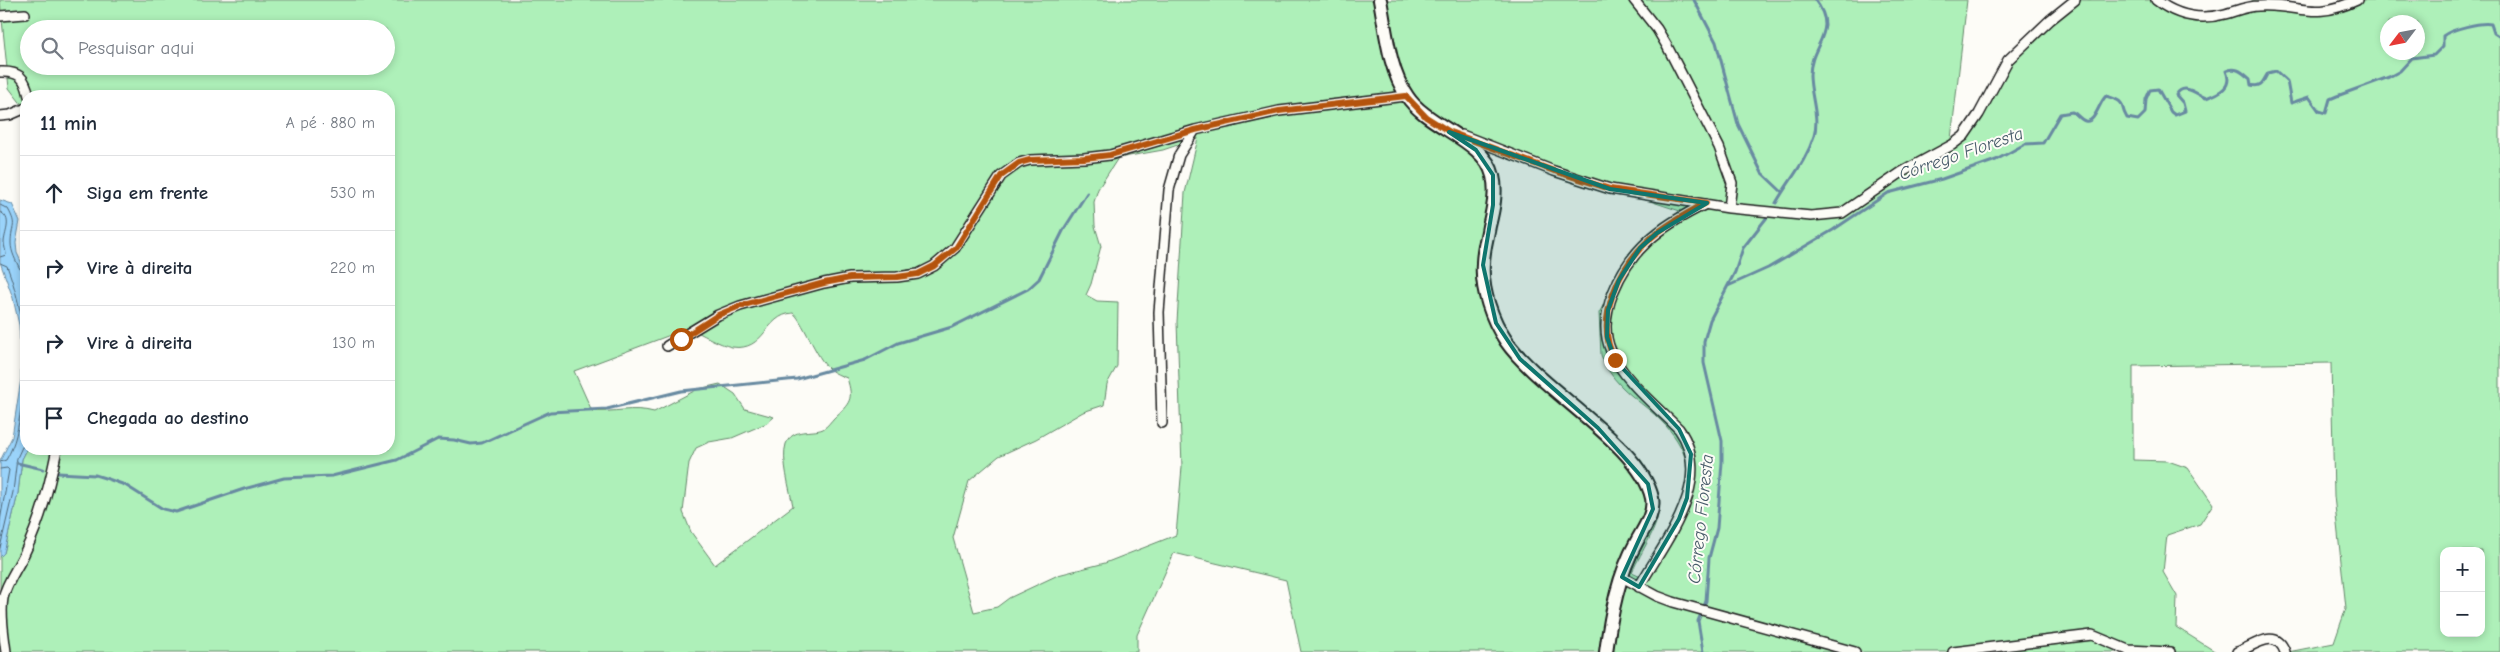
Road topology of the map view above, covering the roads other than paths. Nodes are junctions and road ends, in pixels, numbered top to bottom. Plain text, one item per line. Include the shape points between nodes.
1 (1380, 0) edge
2 (1634, 0) edge
3 (2075, 0) edge
4 (2156, 0) edge
5 (2357, 0) edge
6 (25, 14) dead end
7 (0, 16) edge
8 (0, 72) edge
9 (26, 90) edge
10 (1406, 96) junction
11 (20, 111) edge
12 (0, 116) edge
13 (1195, 130) junction
14 (1450, 132) junction
15 (1706, 203) junction
16 (1729, 208) junction
17 (667, 346) dead end
18 (1162, 423) dead end
19 (56, 455) edge
20 (1622, 577) junction
21 (1639, 587) junction
22 (6, 652) edge
23 (1606, 652) edge
24 (1855, 652) edge
25 (1953, 652) edge
26 (2170, 652) edge
27 (2237, 652) edge
28 (2285, 652) edge

1 - 10 main road via 1398,81
2 - 16 street via 1668,46 1720,147 1732,183
3 - 16 street via 2008,60 1964,136 1902,172 1851,209 1842,214 1811,216
4 - 5 street via 2175,13 2201,18 2259,6 2322,12
6 - 7 street
8 - 9 street via 14,71
10 - 13 street via 1279,111
10 - 14 main road via 1426,117
11 - 12 street
13 - 17 street via 1110,155 1019,163 1001,176 956,248 934,266 918,274 824,283 740,306 718,315
13 - 18 street via 1179,155 1169,190 1159,312
14 - 15 street via 1610,189
14 - 20 main road via 1476,150 1488,163 1493,175 1494,205 1482,264 1484,285 1496,323 1520,359 1605,435 1648,484 1653,509
15 - 16 street
15 - 21 street via 1664,228 1640,248 1619,280 1608,310 1607,337 1615,360 1679,429 1692,454 1686,498 1679,518
19 - 22 street via 48,489 25,553 4,592
20 - 21 street
20 - 23 main road via 1616,591
21 - 24 street via 1698,609
25 - 26 street via 2092,635 2128,650
27 - 28 street via 2266,639 2276,641

